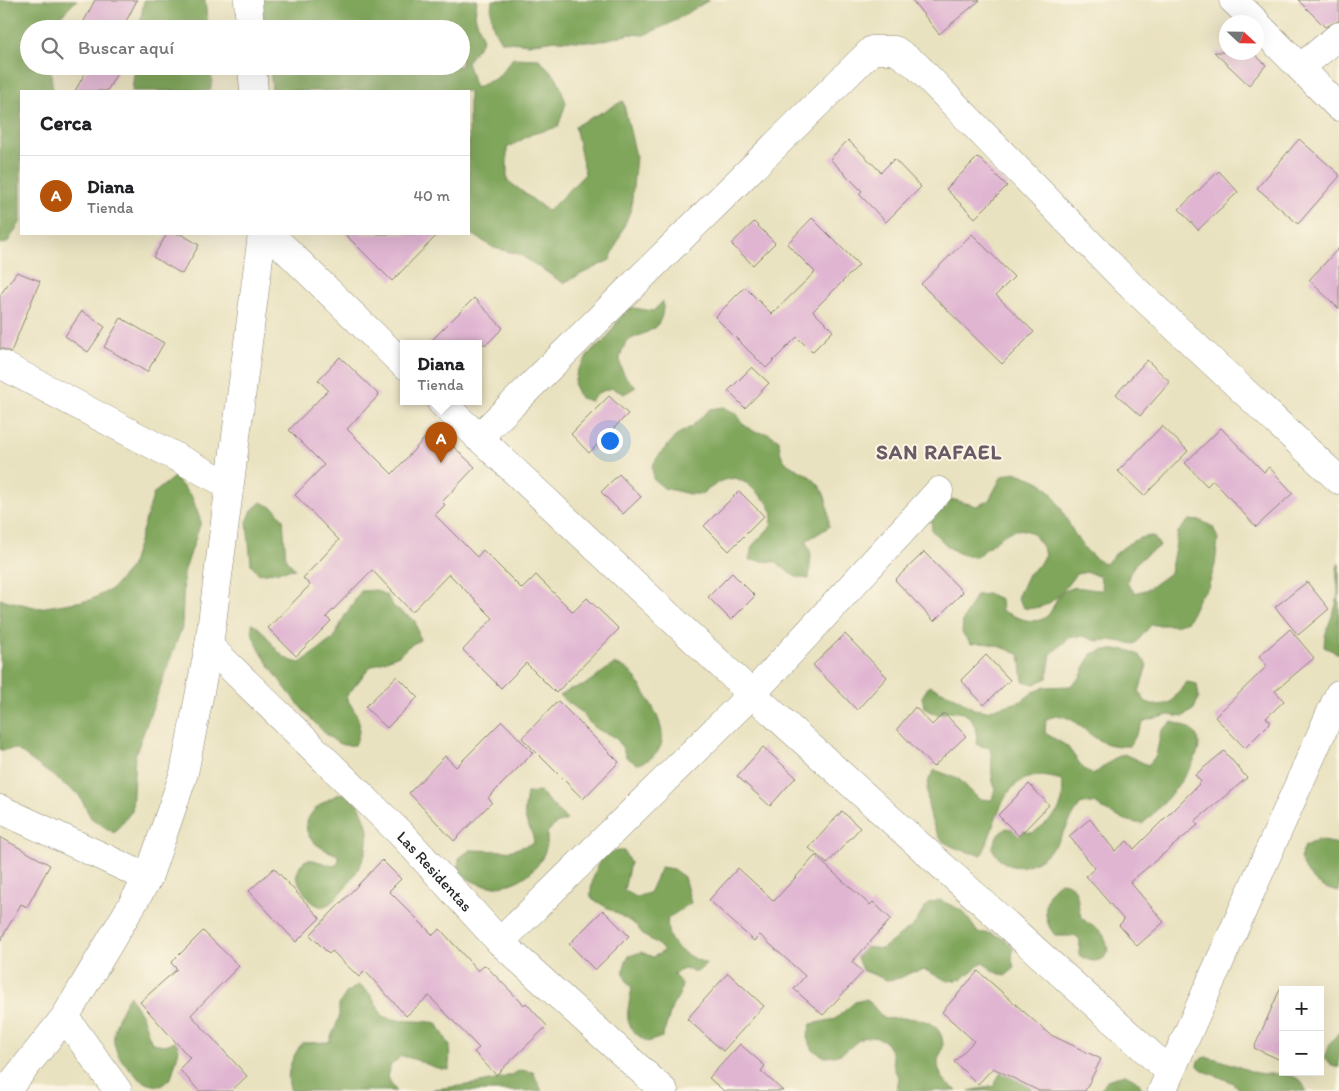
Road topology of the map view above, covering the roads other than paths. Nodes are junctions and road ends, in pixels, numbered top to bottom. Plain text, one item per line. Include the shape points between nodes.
1 (248, 0) edge
2 (1233, 0) edge
3 (1248, 15) edge
4 (249, 20) edge
5 (1264, 31) edge
6 (1339, 36) edge
7 (1301, 67) junction
8 (253, 75) edge
9 (254, 90) edge
10 (1339, 107) edge
11 (262, 235) edge
12 (271, 235) edge
13 (400, 361) edge
14 (0, 364) edge
15 (444, 405) edge
16 (478, 438) junction
17 (1339, 480) edge
18 (229, 486) junction
19 (939, 491) dead end
20 (209, 646) junction
21 (752, 694) junction
22 (1339, 694) edge
23 (0, 809) edge
24 (148, 878) junction
25 (500, 942) junction
26 (65, 1016) junction
27 (1166, 1081) edge
28 (6, 1091) edge
29 (118, 1091) edge
30 (664, 1091) edge

1 - 4 street
2 - 3 street
5 - 7 street
6 - 7 street
7 - 10 street
8 - 9 street
11 - 18 street
12 - 13 street
14 - 18 street
15 - 16 street
16 - 17 street via 872,50 896,50 916,65 1127,282
16 - 21 street
18 - 20 street
19 - 21 street
20 - 24 street via 184,773
20 - 25 street, Las Residentas via 406,838
21 - 25 street
21 - 27 street
22 - 27 street
23 - 24 street
24 - 26 street
25 - 30 street, Las Residentas
26 - 28 street
26 - 29 street

